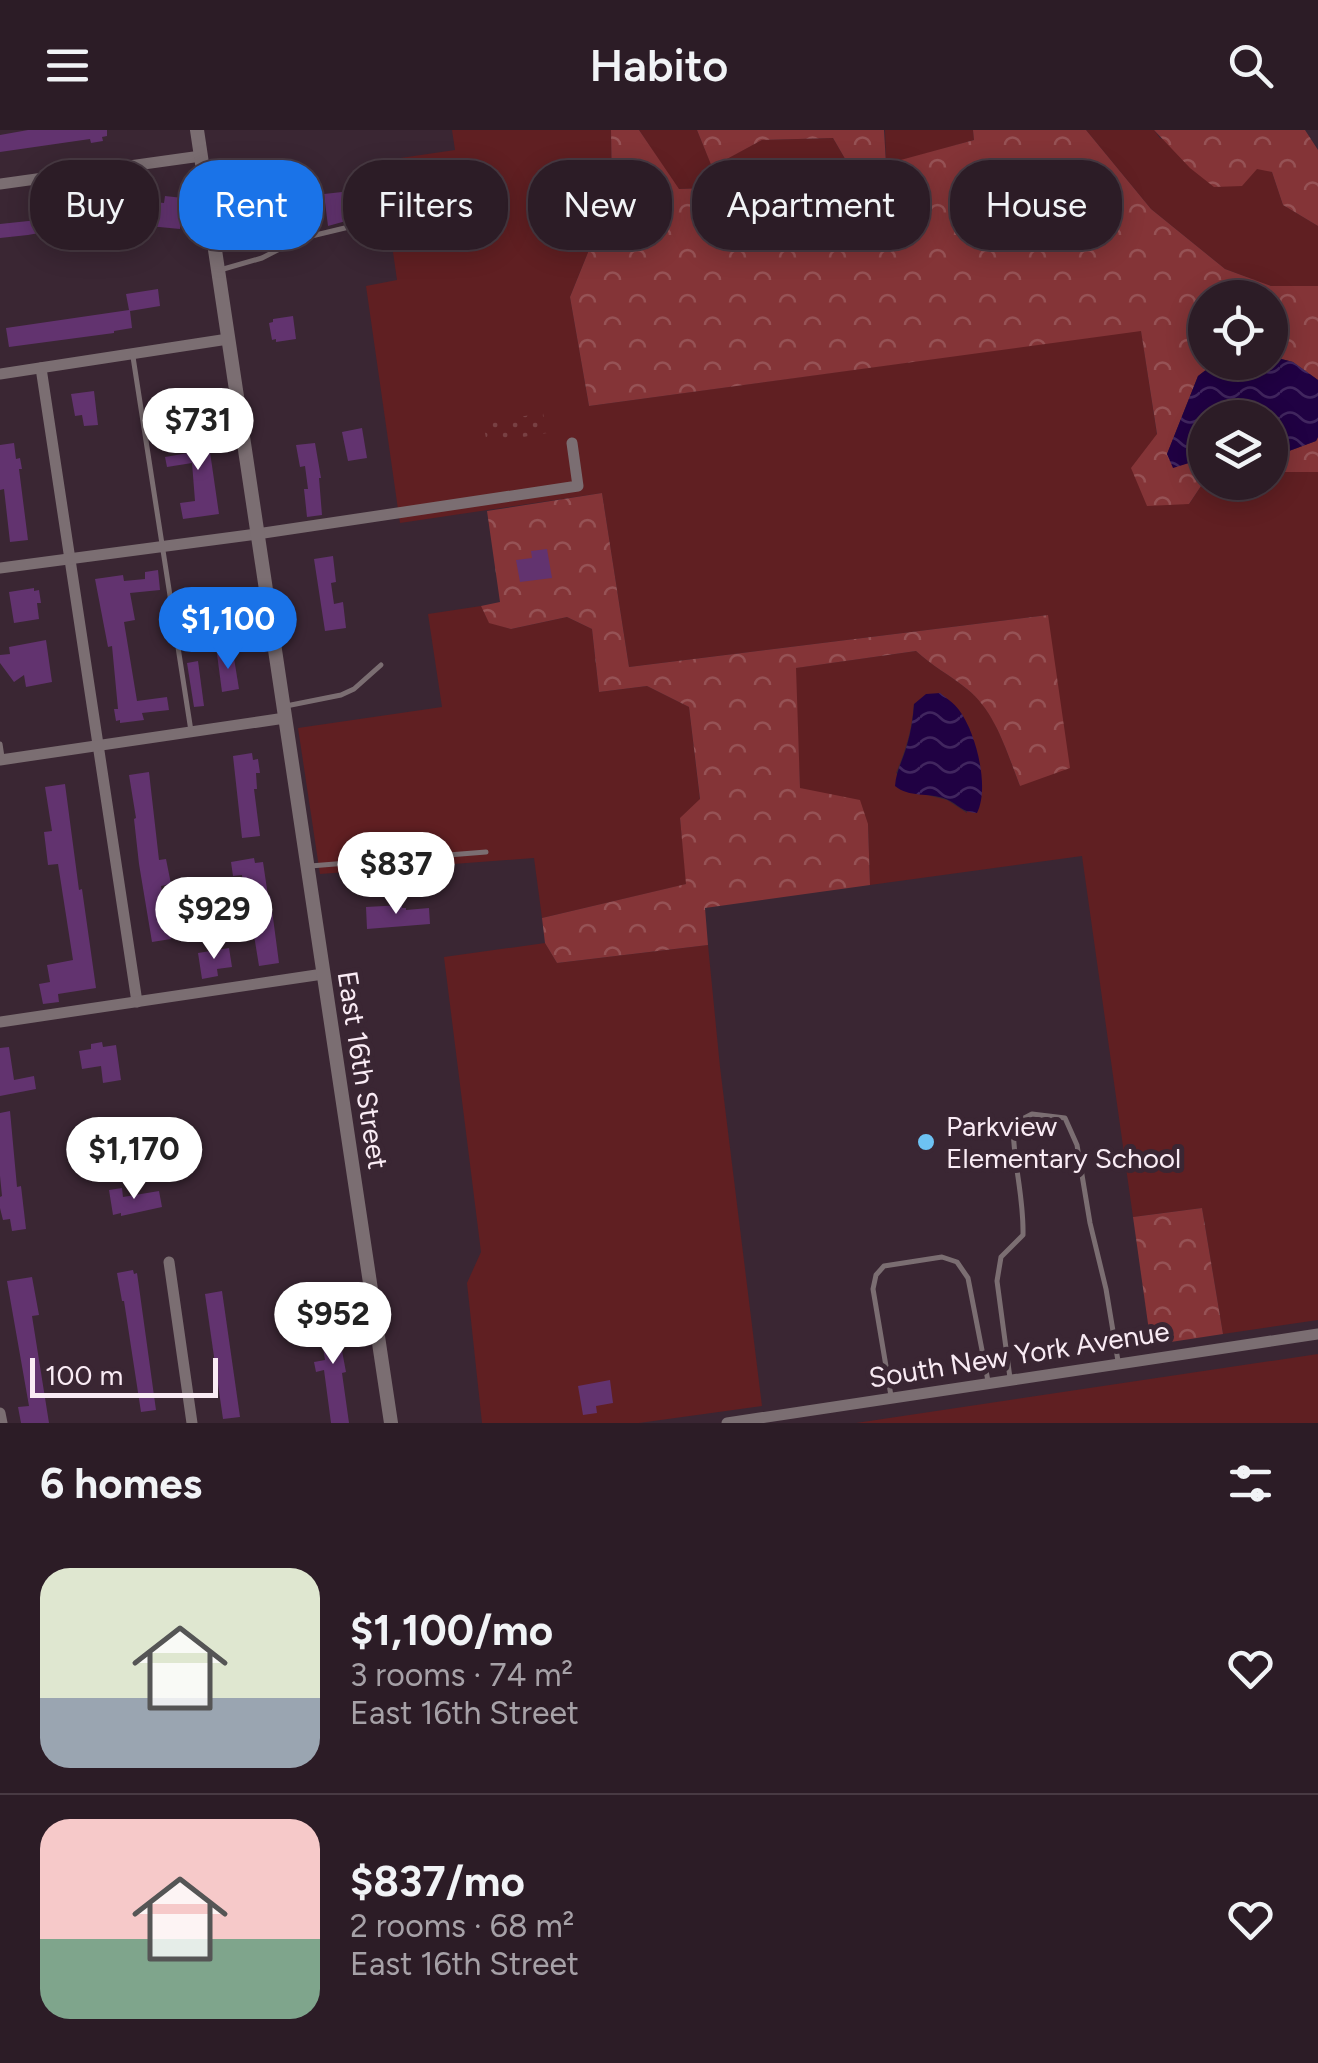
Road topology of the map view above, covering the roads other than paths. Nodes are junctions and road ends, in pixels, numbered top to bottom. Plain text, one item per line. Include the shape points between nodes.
1 (197, 130) edge
2 (201, 156) junction
3 (0, 184) edge
4 (343, 228) edge
5 (218, 270) junction
6 (228, 339) junction
7 (132, 354) junction
8 (41, 368) junction
9 (0, 374) edge
10 (572, 442) dead end
11 (257, 534) junction
12 (162, 545) junction
13 (71, 558) junction
14 (0, 568) edge
15 (381, 665) dead end
16 (284, 712) junction
17 (191, 731) junction
18 (0, 744) edge
19 (98, 745) junction
20 (1, 760) edge
21 (486, 852) dead end
22 (307, 867) junction
23 (323, 974) junction
24 (138, 1002) junction
25 (0, 1022) edge
26 (170, 1262) dead end
27 (1318, 1334) edge
28 (1119, 1364) junction
29 (1010, 1380) junction
30 (988, 1384) junction
31 (892, 1398) junction
32 (0, 1412) edge
33 (2, 1423) edge
34 (192, 1423) edge
35 (391, 1423) edge
36 (726, 1423) edge

1 - 2 street, East 16th Street
2 - 3 street
2 - 5 street, East 16th Street
4 - 5 lane
5 - 6 street, East 16th Street
6 - 7 street
6 - 11 street, East 16th Street
7 - 8 street
7 - 12 lane
8 - 9 street
8 - 13 street
10 - 11 street via 578,486
11 - 12 street
11 - 16 street, East 16th Street
12 - 13 street
12 - 17 lane
13 - 14 street
13 - 19 street
15 - 16 lane via 354,689
16 - 17 street
16 - 22 street, East 16th Street
17 - 19 street
18 - 20 lane
19 - 20 street
19 - 24 street
21 - 22 lane
22 - 23 street, East 16th Street
23 - 24 street
23 - 35 street, East 16th Street
24 - 25 street
26 - 34 street
27 - 28 street, South New York Avenue
28 - 29 street, South New York Avenue
28 - 29 lane via 1077,1145 1066,1118 1032,1114 1012,1124 1022,1235 1001,1257 997,1281
29 - 30 street, South New York Avenue
30 - 31 street, South New York Avenue
30 - 31 lane via 968,1278 957,1262 942,1257 884,1266 876,1275
31 - 36 street, South New York Avenue
32 - 33 street

